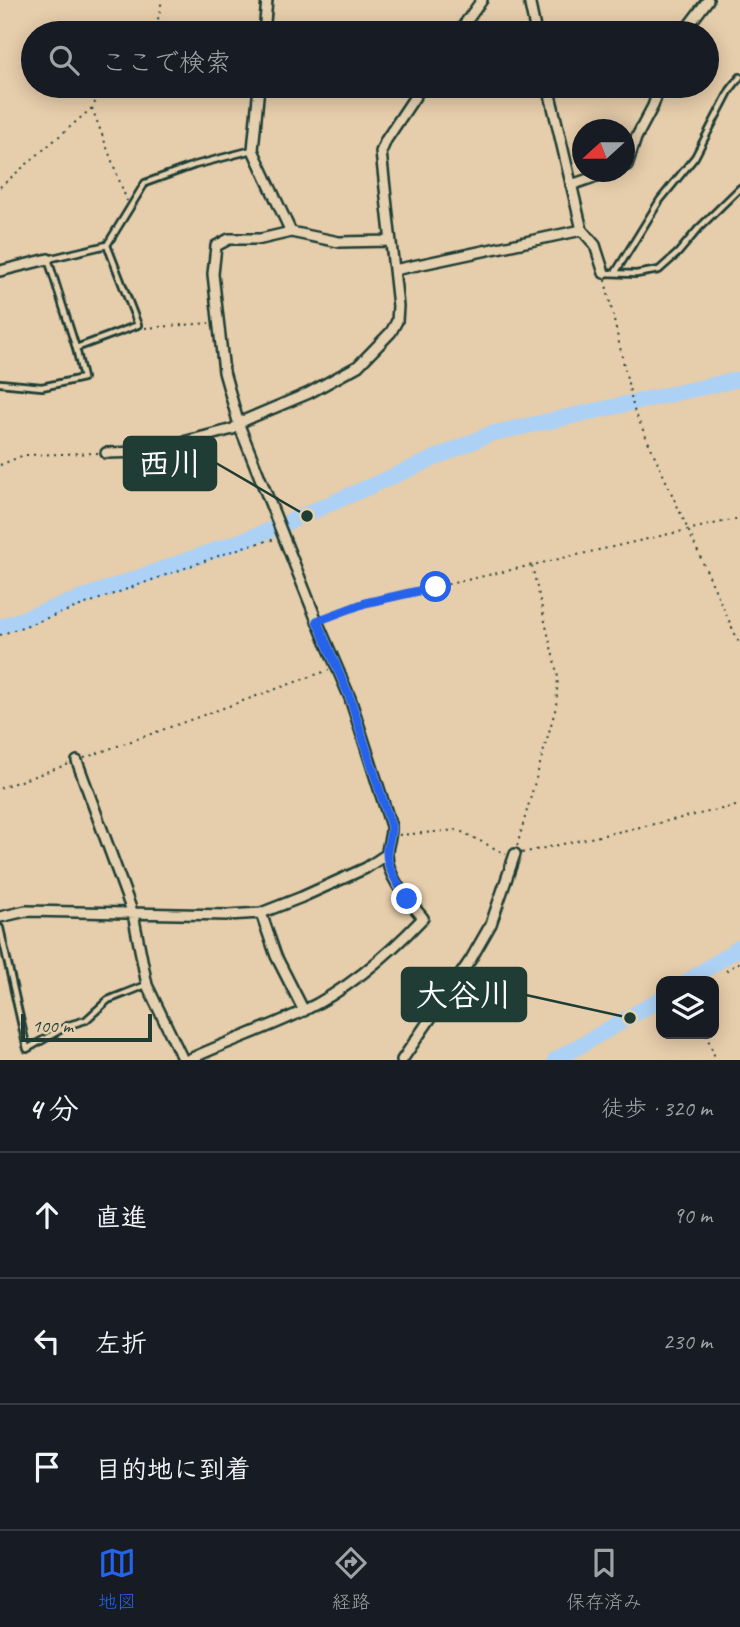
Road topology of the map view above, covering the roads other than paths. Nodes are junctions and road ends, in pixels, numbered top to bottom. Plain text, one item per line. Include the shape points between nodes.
1 (267, 0) edge
2 (482, 0) edge
3 (529, 0) edge
4 (708, 0) edge
5 (265, 21) edge
6 (467, 21) edge
7 (533, 21) edge
8 (692, 21) edge
9 (740, 77) edge
10 (258, 98) edge
11 (414, 98) edge
12 (551, 98) edge
13 (656, 98) edge
14 (635, 145) edge
15 (253, 150) junction
16 (580, 182) edge
17 (571, 185) junction
18 (740, 188) edge
19 (582, 230) junction
20 (291, 232) junction
21 (390, 242) junction
22 (107, 245) junction
23 (48, 259) junction
24 (394, 270) junction
25 (0, 271) edge
26 (604, 273) joint
27 (615, 273) junction
28 (76, 348) junction
29 (0, 383) edge
30 (239, 425) junction
31 (106, 453) road end
32 (77, 761) road end
33 (387, 854) junction
34 (515, 854) road end
35 (261, 912) junction
36 (134, 914) junction
37 (0, 916) edge
38 (0, 928) edge
39 (147, 985) junction
40 (304, 1010) junction
41 (183, 1060) edge
42 (188, 1060) edge
43 (402, 1060) edge

1 - 5 street
2 - 6 street
3 - 7 street
4 - 8 street
9 - 27 lane via 695,157 660,200
10 - 15 street
11 - 21 street via 381,152
12 - 17 street
13 - 14 street
15 - 20 street
15 - 22 lane via 145,183
16 - 17 street
17 - 19 street
18 - 27 lane via 659,270
19 - 24 street
19 - 26 street via 595,245
20 - 21 street via 339,242
20 - 30 street via 261,239 229,239 216,246 213,274 224,372
21 - 24 street
22 - 23 lane
22 - 28 lane via 138,325
23 - 25 street
23 - 28 lane
24 - 30 street via 397,321 358,366
26 - 27 lane
28 - 29 lane via 83,378 42,387
30 - 31 street via 145,452
30 - 33 street via 376,773 392,834
32 - 36 street
33 - 35 street via 366,868
33 - 40 street via 396,880 423,918 367,971
34 - 43 street via 491,924
35 - 36 street
35 - 40 street via 276,956
36 - 37 street via 26,911
36 - 39 street
38 - 39 lane via 27,1049 86,1020 108,1000
39 - 41 street
40 - 42 street

